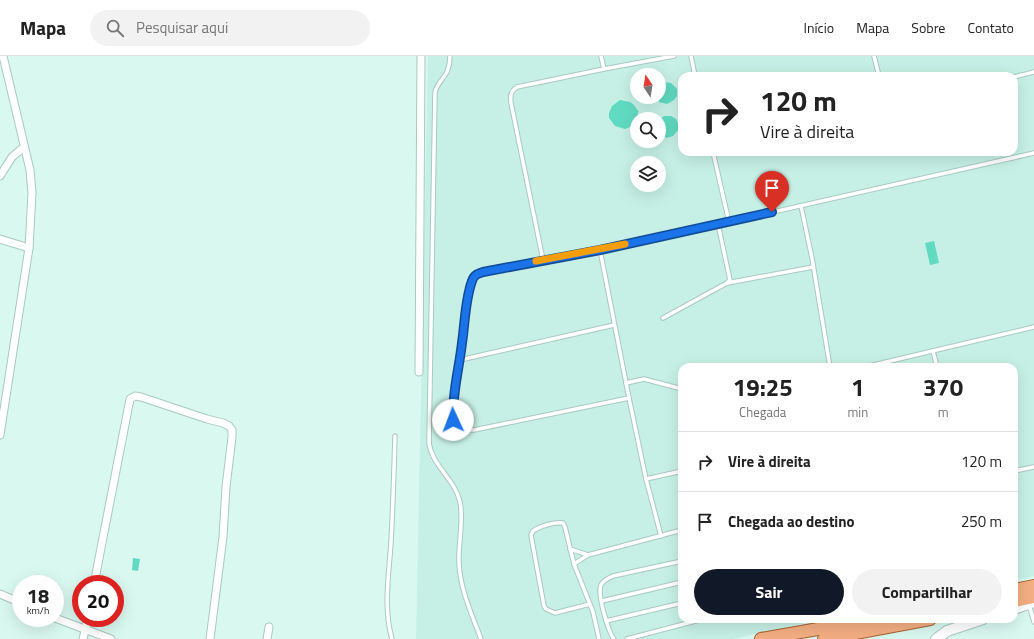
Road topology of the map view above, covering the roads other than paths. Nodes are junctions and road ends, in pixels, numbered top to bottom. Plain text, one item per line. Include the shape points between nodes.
1 (3, 56) edge
2 (421, 56) edge
3 (450, 56) edge
4 (601, 56) edge
5 (674, 56) edge
6 (691, 56) edge
7 (874, 56) edge
8 (604, 69) junction
9 (694, 72) edge
10 (878, 72) edge
11 (1034, 72) edge
12 (1018, 76) edge
13 (24, 146) junction
14 (1034, 153) edge
15 (714, 156) edge
16 (0, 176) edge
17 (801, 206) junction
18 (729, 222) junction
19 (718, 224) junction
20 (0, 239) edge
21 (29, 248) junction
22 (600, 250) junction
23 (542, 260) junction
24 (813, 267) junction
25 (727, 284) junction
26 (663, 318) dead end
27 (614, 324) junction
28 (1034, 328) edge
29 (933, 351) junction
30 (460, 360) junction
31 (829, 363) edge
32 (881, 363) edge
33 (936, 363) edge
34 (420, 372) dead end
35 (626, 383) junction
36 (678, 388) edge
37 (4, 391) edge
38 (629, 398) junction
39 (0, 435) edge
40 (396, 436) dead end
41 (1034, 467) edge
42 (1018, 470) edge
43 (678, 472) edge
44 (646, 479) junction
45 (678, 531) edge
46 (661, 536) junction
47 (570, 549) junction
48 (588, 555) junction
49 (678, 562) edge
50 (574, 564) junction
51 (96, 575) edge
52 (678, 583) edge
53 (1034, 586) edge
54 (1018, 589) edge
55 (0, 594) edge
56 (12, 600) edge
57 (602, 601) junction
58 (1018, 601) edge
59 (1032, 601) edge
60 (590, 604) junction
61 (678, 604) edge
62 (1018, 607) edge
63 (64, 621) edge
64 (606, 621) junction
65 (1034, 622) edge
66 (688, 623) edge
67 (852, 623) edge
68 (909, 623) edge
69 (971, 623) edge
70 (269, 627) dead end
71 (86, 629) junction
72 (83, 639) edge
73 (111, 639) edge
74 (210, 639) edge
75 (267, 639) edge
76 (392, 639) edge
77 (481, 639) edge
78 (599, 639) edge
79 (614, 639) edge
80 (627, 639) edge
81 (761, 639) edge
82 (824, 639) edge
83 (936, 639) edge

1 - 13 street
2 - 34 street
3 - 77 lane via 447,73 435,92 429,443 434,460 453,485 460,502 460,576
4 - 8 lane
5 - 8 lane
6 - 9 lane
7 - 10 lane
8 - 23 lane via 517,87 511,94 510,102
11 - 12 lane
13 - 16 street via 12,157
13 - 21 street via 32,193
14 - 17 lane
15 - 18 lane
17 - 18 lane
17 - 24 lane
18 - 19 lane
19 - 22 lane
19 - 25 lane via 730,280
20 - 21 street
21 - 37 street
22 - 23 lane
22 - 27 lane
23 - 30 lane via 475,274 469,293
24 - 25 lane
24 - 31 lane
25 - 26 lane
27 - 30 lane
27 - 35 lane
28 - 29 lane
29 - 32 lane
29 - 33 lane
30 - 38 lane via 453,400 453,420 457,427 465,430
35 - 36 lane via 644,380
35 - 38 lane
37 - 39 street
38 - 44 lane
40 - 76 lane via 387,601
41 - 42 lane
43 - 44 lane
44 - 46 lane
45 - 46 lane
46 - 48 lane
47 - 48 lane
47 - 50 lane
47 - 60 lane via 563,524 558,522 533,531 544,606 546,610 555,613
48 - 50 lane
49 - 57 lane via 608,578 601,585
50 - 60 lane
51 - 74 street via 130,399 135,396 141,397 223,422 232,430 232,437
52 - 57 lane
53 - 54 main road
55 - 56 street
57 - 64 lane
58 - 59 main road
59 - 62 main road
59 - 65 lane
60 - 78 lane
61 - 64 lane
63 - 71 street
64 - 79 lane
66 - 80 lane
67 - 81 main road
68 - 82 main road
69 - 83 main road via 947,631
70 - 75 street
71 - 72 street
71 - 73 street

